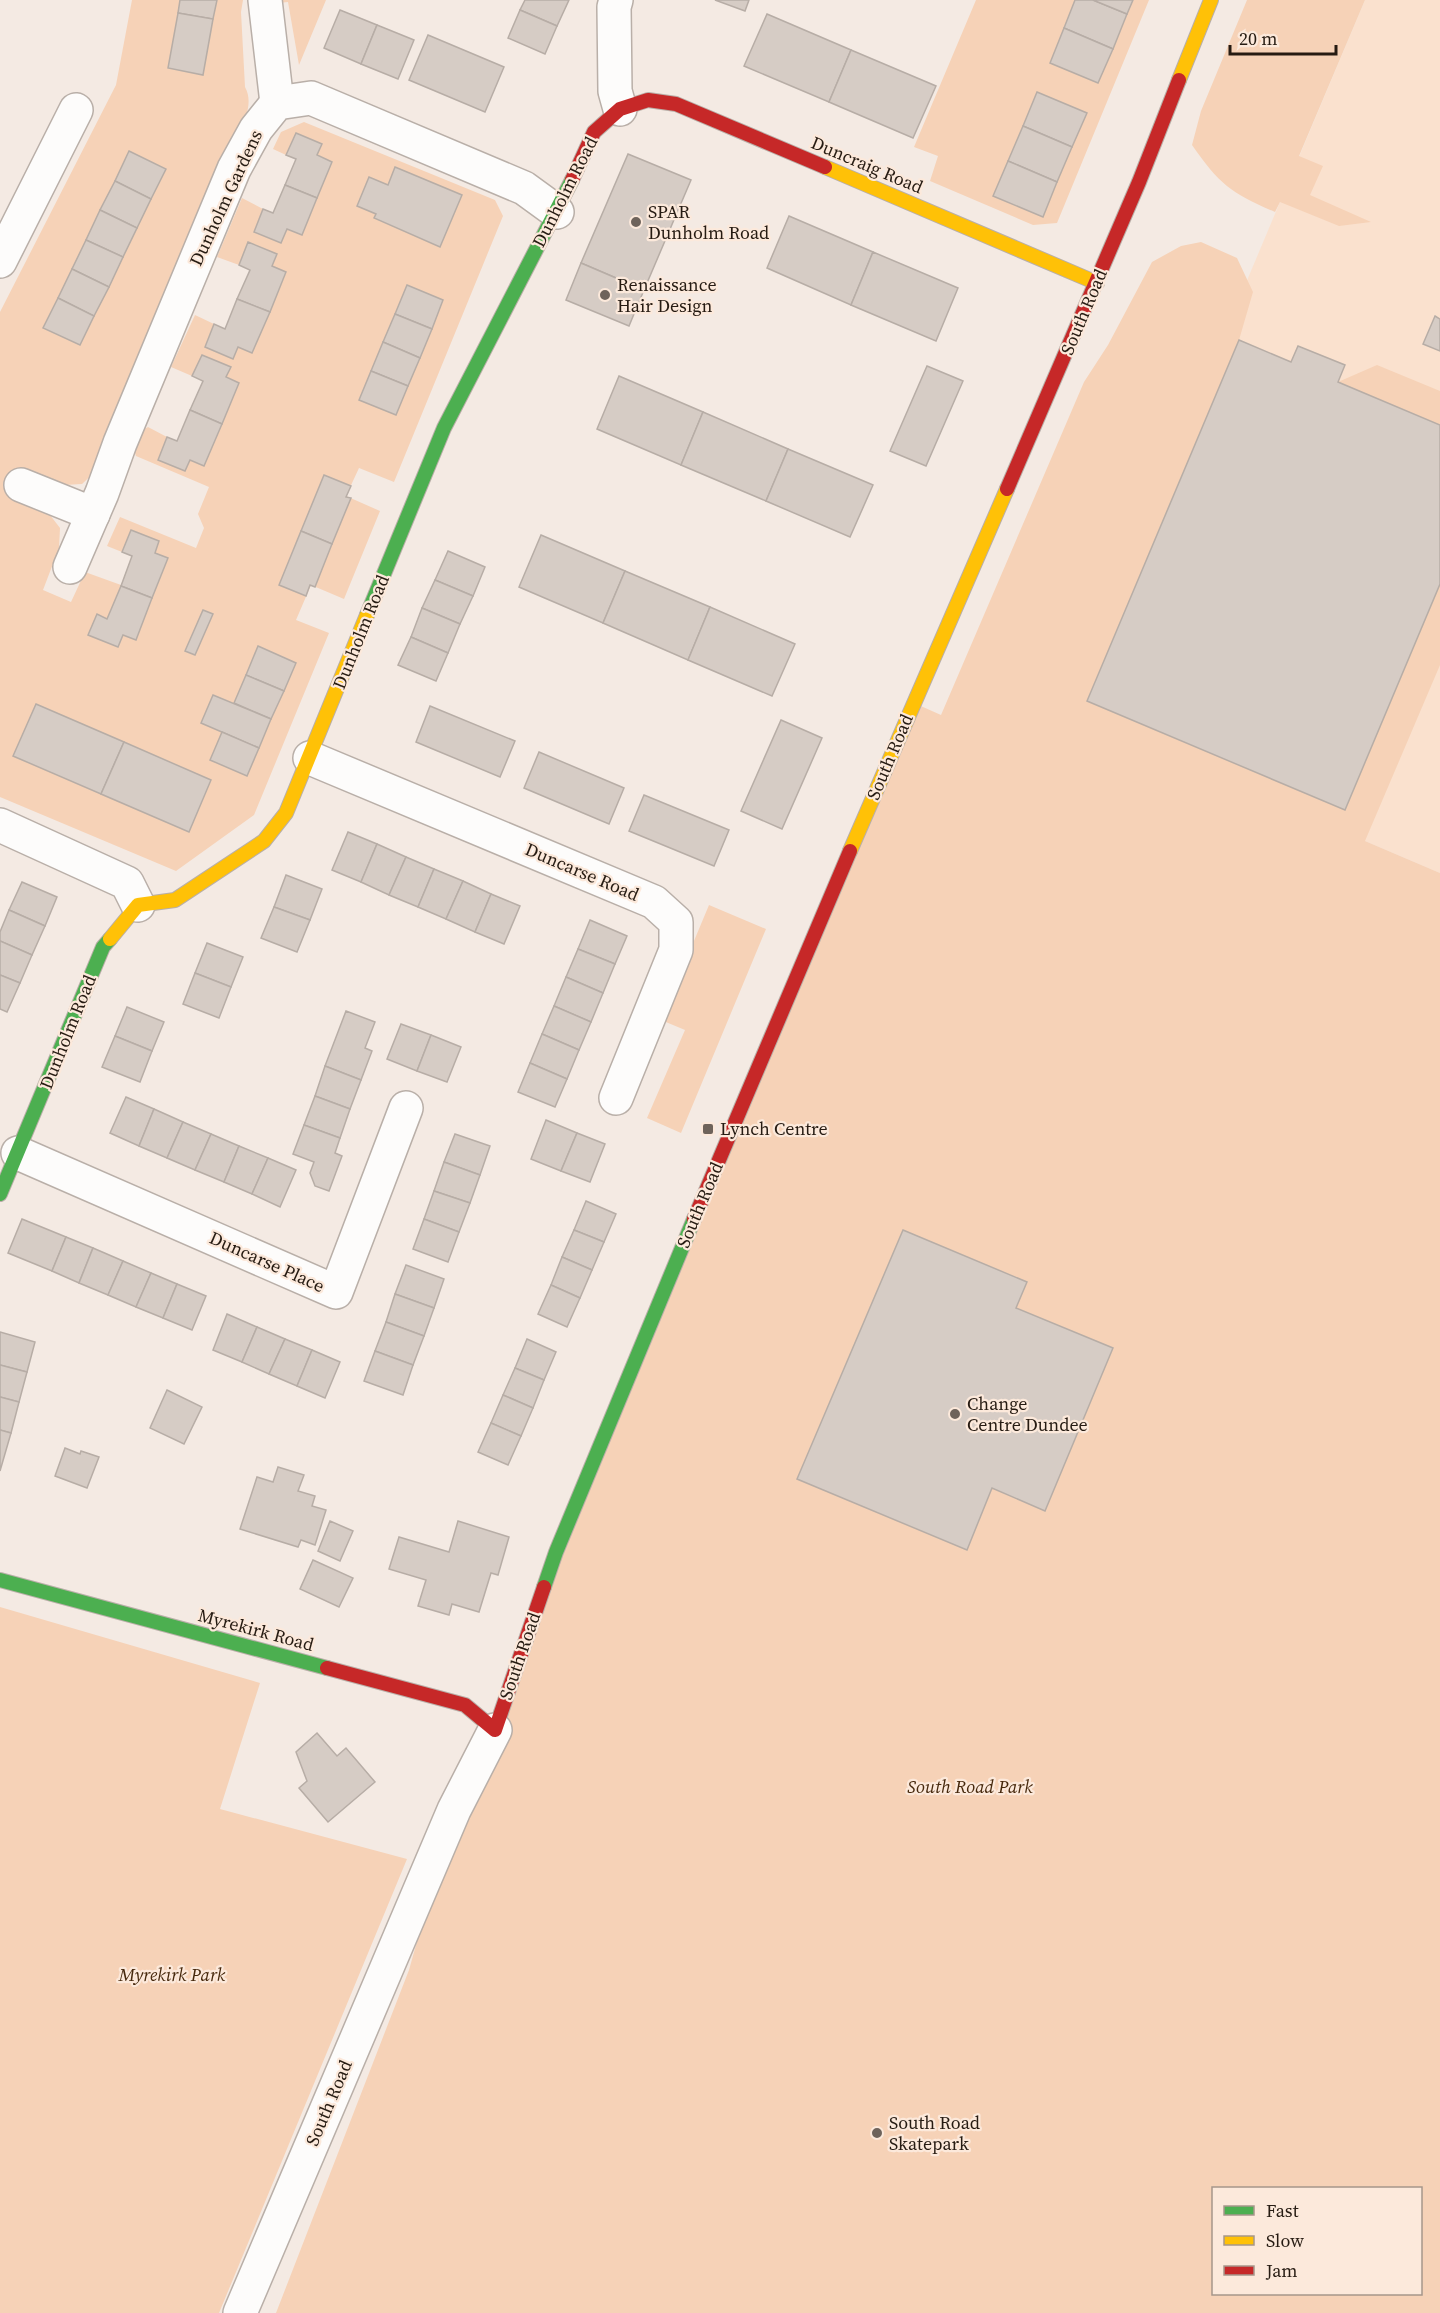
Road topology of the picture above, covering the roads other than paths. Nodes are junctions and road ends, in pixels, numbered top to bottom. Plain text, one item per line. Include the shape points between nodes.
1 (265, 0) edge
2 (616, 0) edge
3 (1211, 0) edge
4 (277, 102) junction
5 (76, 110) dead end
6 (620, 110) junction
7 (557, 212) junction
8 (1, 257) edge
9 (1097, 283) junction
10 (21, 485) dead end
11 (93, 514) junction
12 (70, 567) dead end
13 (310, 758) junction
14 (0, 825) edge
15 (138, 905) junction
16 (616, 1098) dead end
17 (406, 1108) dead end
18 (18, 1153) junction
19 (0, 1194) edge
20 (0, 1580) edge
21 (495, 1730) junction
22 (240, 2313) edge

1 - 4 street
2 - 6 street via 615,91
3 - 9 street, South Road
4 - 7 street via 311,98 524,188
4 - 11 street, Dunholm Gardens via 256,129 234,170
5 - 8 street
6 - 7 street, Dunholm Road via 594,132
6 - 9 street, Duncraig Road via 648,100 676,104
7 - 13 street, Dunholm Road via 444,428
9 - 21 street, South Road via 801,962 695,1216 556,1552
10 - 11 street
11 - 12 street, Dunholm Gardens
13 - 15 street, Dunholm Road via 286,813 264,841 175,900
13 - 16 street, Duncarse Road via 654,902 676,922 675,950
14 - 15 street via 127,883
15 - 18 street, Dunholm Road via 103,947
17 - 18 street, Duncarse Place via 336,1292
18 - 19 street, Dunholm Road
20 - 21 street, Myrekirk Road via 465,1705
21 - 22 street, South Road via 454,1810

